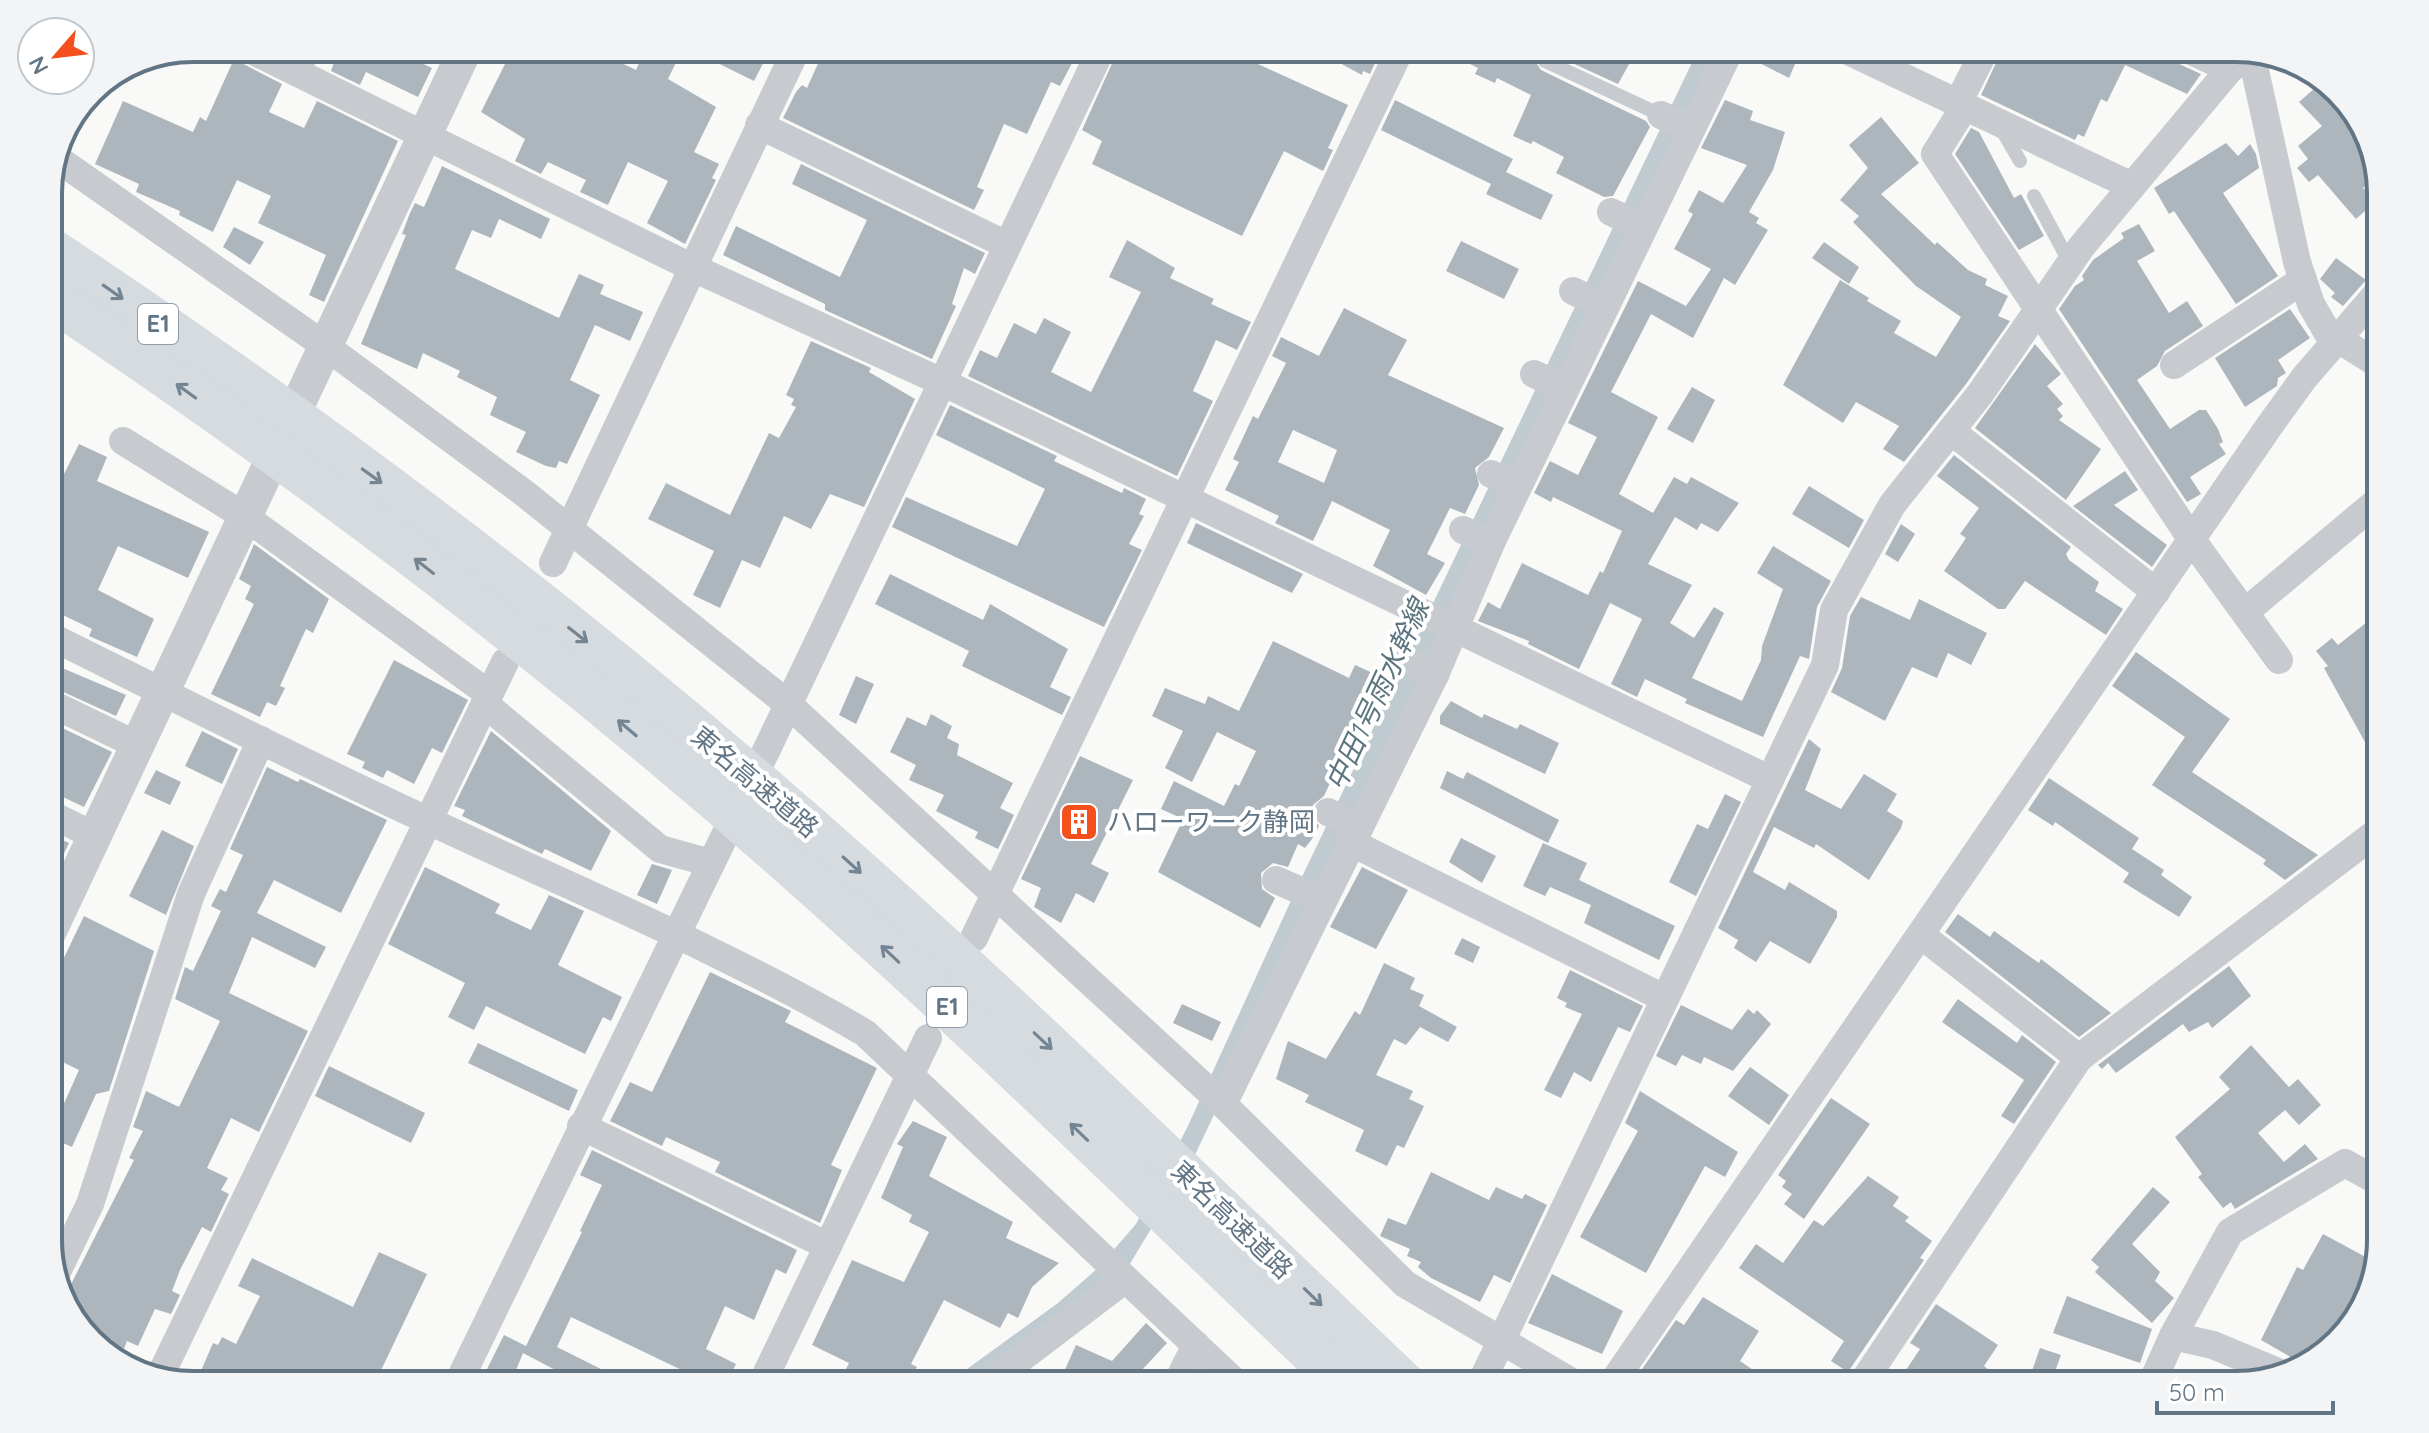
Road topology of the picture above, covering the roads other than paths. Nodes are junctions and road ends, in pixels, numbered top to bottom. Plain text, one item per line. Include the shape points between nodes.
1 (304, 62) edge
2 (459, 62) edge
3 (790, 62) edge
4 (1095, 62) edge
5 (1394, 62) edge
6 (1547, 62) edge
7 (1721, 62) edge
8 (1872, 62) edge
9 (1980, 62) edge
10 (2240, 62) edge
11 (2245, 63) edge
12 (1962, 104) junction
13 (1676, 122) junction
14 (1998, 122) junction
15 (759, 125) junction
16 (424, 136) junction
17 (2020, 161) dead end
18 (65, 164) edge
19 (2132, 186) junction
20 (2034, 196) dead end
21 (1007, 245) junction
22 (62, 259) edge
23 (2070, 263) junction
24 (691, 267) junction
25 (2303, 280) junction
26 (62, 304) edge
27 (2367, 305) edge
28 (2036, 308) junction
29 (2336, 342) junction
30 (324, 345) junction
31 (2367, 359) edge
32 (2174, 365) dead end
33 (942, 382) junction
34 (258, 419) junction
35 (1951, 431) junction
36 (123, 441) dead end
37 (1187, 501) junction
38 (2367, 510) edge
39 (244, 516) junction
40 (568, 528) junction
41 (2192, 540) junction
42 (553, 563) dead end
43 (2156, 592) junction
44 (2245, 612) junction
45 (1441, 622) junction
46 (62, 642) edge
47 (2279, 660) dead end
48 (505, 662) dead end
49 (162, 692) junction
50 (487, 699) junction
51 (788, 704) junction
52 (62, 709) edge
53 (261, 740) junction
54 (137, 745) junction
55 (1769, 779) junction
56 (763, 814) junction
57 (62, 820) edge
58 (429, 821) junction
59 (1346, 826) junction
60 (95, 836) junction
61 (2367, 840) edge
62 (711, 863) junction
63 (994, 897) junction
64 (62, 906) edge
65 (677, 934) junction
66 (1921, 935) junction
67 (974, 938) dead end
68 (1664, 998) junction
69 (928, 1038) dead end
70 (2079, 1058) junction
71 (908, 1077) junction
72 (1216, 1098) junction
73 (581, 1126) junction
74 (2367, 1175) edge
75 (1202, 1221) junction
76 (828, 1246) junction
77 (64, 1258) edge
78 (1116, 1272) junction
79 (2173, 1336) junction
80 (1501, 1341) junction
81 (1196, 1345) junction
82 (164, 1368) edge
83 (2267, 1368) edge
84 (464, 1371) edge
85 (768, 1371) edge
86 (1002, 1371) edge
87 (1183, 1371) edge
88 (1223, 1371) edge
89 (1334, 1371) edge
90 (1388, 1371) edge
91 (1487, 1371) edge
92 (1553, 1371) edge
93 (1621, 1371) edge
94 (1870, 1371) edge
95 (2157, 1371) edge

1 - 16 street
2 - 16 street
3 - 15 street
4 - 21 street
5 - 37 street
6 - 13 lane
7 - 13 street
8 - 12 street
9 - 12 street
10 - 19 street
11 - 25 street
12 - 14 street
12 - 28 street via 1935,154
13 - 45 street
14 - 17 lane
14 - 19 street
15 - 21 street
15 - 24 street
16 - 24 street
16 - 30 street
18 - 30 street
19 - 23 street
20 - 23 lane
21 - 33 street
22 -> 34 highway, 東名高速道路 / E1
23 - 28 street
24 - 33 street
24 - 40 street
25 - 29 street via 2311,304
25 - 32 street
34 -> 26 highway, 東名高速道路 / E1
27 - 29 street
28 - 35 street
28 - 41 street
29 - 31 street
29 - 41 street via 2304,378
30 - 39 street
30 - 40 street
33 - 37 street
33 - 51 street
34 - 56 highway, 東名高速道路 / E1 via 449,533
35 - 43 street
35 - 55 street via 1892,505 1863,554 1834,610 1825,665
36 - 39 street
37 - 45 street
37 - 63 street
38 - 44 street
39 - 49 street
39 - 50 street
40 - 42 street
40 - 51 street
41 - 43 street
41 - 44 street
43 - 66 street
44 - 47 street
45 - 55 street
45 - 59 street
46 - 49 street
48 - 50 street
49 - 53 street
49 - 54 street
50 - 58 street
50 - 62 street via 660,849
51 - 62 street
51 - 63 street
52 - 54 street
53 - 58 street
53 - 77 street via 191,894 90,1204
54 - 60 street
55 - 68 street
75 -> 56 highway, 東名高速道路 / E1 via 1135,1186 855,922
56 -> 75 highway, 東名高速道路 / E1 via 998,998 1152,1144
57 - 60 street
58 - 65 street
58 - 82 street
59 - 68 street
59 - 72 street via 1301,891
60 - 64 street
61 - 70 street
62 - 65 street
63 - 67 street
63 - 72 street
65 - 71 street via 865,1033
65 - 73 street
66 - 70 street
66 - 93 street
68 - 80 street
69 - 71 street
70 - 94 street
71 - 76 street
71 - 78 street
72 - 80 street via 1405,1284
73 - 76 street
73 - 84 street
74 - 79 street via 2345,1163 2230,1232
75 - 89 highway, 東名高速道路 / E1
75 -> 90 highway, 東名高速道路 / E1
76 - 85 street
78 - 81 street
78 - 86 street
79 - 83 street via 2213,1345
79 - 95 street
80 - 91 street
80 - 92 street
81 - 87 street
81 - 88 street

